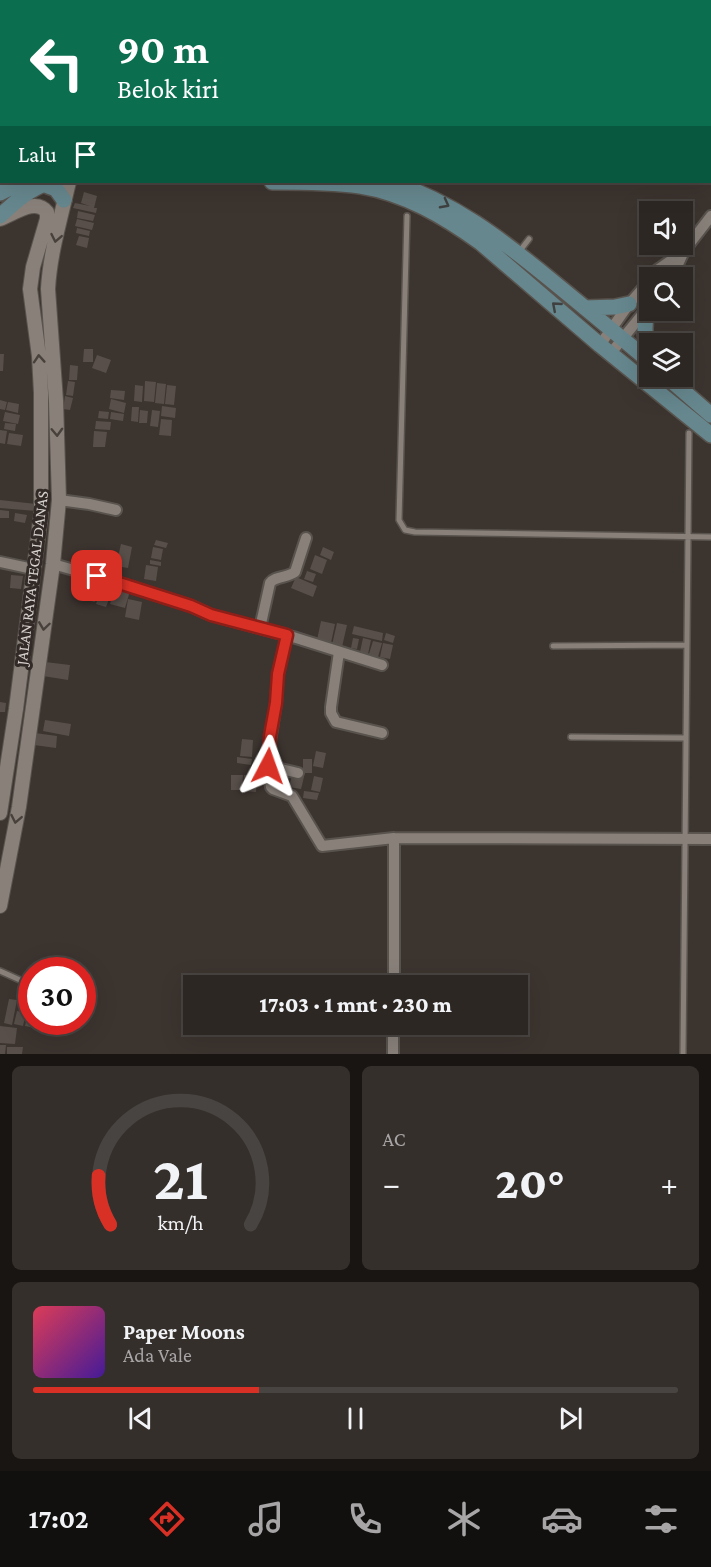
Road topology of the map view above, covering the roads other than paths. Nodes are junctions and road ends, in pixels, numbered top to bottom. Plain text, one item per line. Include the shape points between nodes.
1 (20, 183) edge
2 (47, 183) edge
3 (69, 183) edge
4 (328, 183) edge
5 (394, 183) edge
6 (0, 194) edge
7 (64, 201) junction
8 (47, 212) junction
9 (0, 215) edge
10 (407, 216) dead end
11 (711, 216) edge
12 (529, 239) dead end
13 (693, 239) edge
14 (678, 255) edge
15 (514, 260) junction
16 (661, 267) edge
17 (639, 292) edge
18 (629, 304) junction
19 (585, 308) junction
20 (639, 316) edge
21 (617, 334) junction
22 (605, 349) junction
23 (639, 353) edge
24 (679, 387) edge
25 (711, 415) edge
26 (689, 433) dead end
27 (711, 435) edge
28 (59, 500) junction
29 (116, 510) dead end
30 (39, 527) junction
31 (56, 529) junction
32 (688, 537) junction
33 (711, 537) edge
34 (306, 538) dead end
35 (0, 562) edge
36 (53, 564) junction
37 (33, 569) junction
38 (260, 628) junction
39 (287, 635) junction
40 (687, 645) junction
41 (553, 646) dead end
42 (339, 652) junction
43 (382, 665) dead end
44 (16, 709) junction
45 (32, 711) junction
46 (382, 733) dead end
47 (571, 737) dead end
48 (686, 738) junction
49 (268, 766) junction
50 (298, 774) dead end
51 (0, 807) edge
52 (394, 838) junction
53 (685, 838) junction
54 (711, 839) edge
55 (0, 906) edge
56 (0, 971) edge
57 (393, 975) edge
58 (18, 979) edge
59 (393, 1035) edge
60 (393, 1054) edge
61 (683, 1054) edge

1 - 6 main road
2 - 7 main road
2 - 8 street, JALAN RAYA TEGAL DANAS
2 - 9 main road
3 - 7 street, JALAN RAYA TEGAL DANAS
4 - 15 main road via 362,186 423,206
5 -> 15 main road via 428,195 466,216
6 - 9 main road
7 -> 28 street, JALAN RAYA TEGAL DANAS via 48,289
8 - 9 street via 34,206
30 -> 8 street, JALAN RAYA TEGAL DANAS via 41,393 30,289
10 - 32 lane via 399,520 405,530
11 - 13 street
12 - 15 lane
14 - 16 street
15 - 19 main road
22 -> 15 main road
17 - 18 street
18 - 19 main road
18 - 21 street
19 - 21 main road
20 - 21 street
21 - 22 street
21 - 23 main road
22 - 27 main road
24 - 25 main road
26 - 32 lane
28 - 29 street
28 - 31 street, JALAN RAYA TEGAL DANAS
30 - 31 street
30 - 37 street, JALAN RAYA TEGAL DANAS
31 - 36 street, JALAN RAYA TEGAL DANAS
32 - 33 lane
32 - 40 lane
34 - 38 street via 295,572 270,583
35 - 37 street
36 - 38 street
36 -> 45 street, JALAN RAYA TEGAL DANAS
37 - 44 street, JALAN RAYA TEGAL DANAS
38 - 39 street
39 - 42 street
39 - 49 street via 278,674
40 - 41 lane
40 - 48 lane
42 - 43 street
42 - 46 street via 333,718
44 - 45 street
44 - 51 street, JALAN RAYA TEGAL DANAS
45 -> 55 street, JALAN RAYA TEGAL DANAS
47 - 48 lane
48 - 53 lane
49 - 50 street
49 - 52 street via 270,787 292,796 322,846
52 - 53 street
52 - 57 street
53 - 54 street
53 - 61 lane
56 - 58 lane
59 - 60 street

